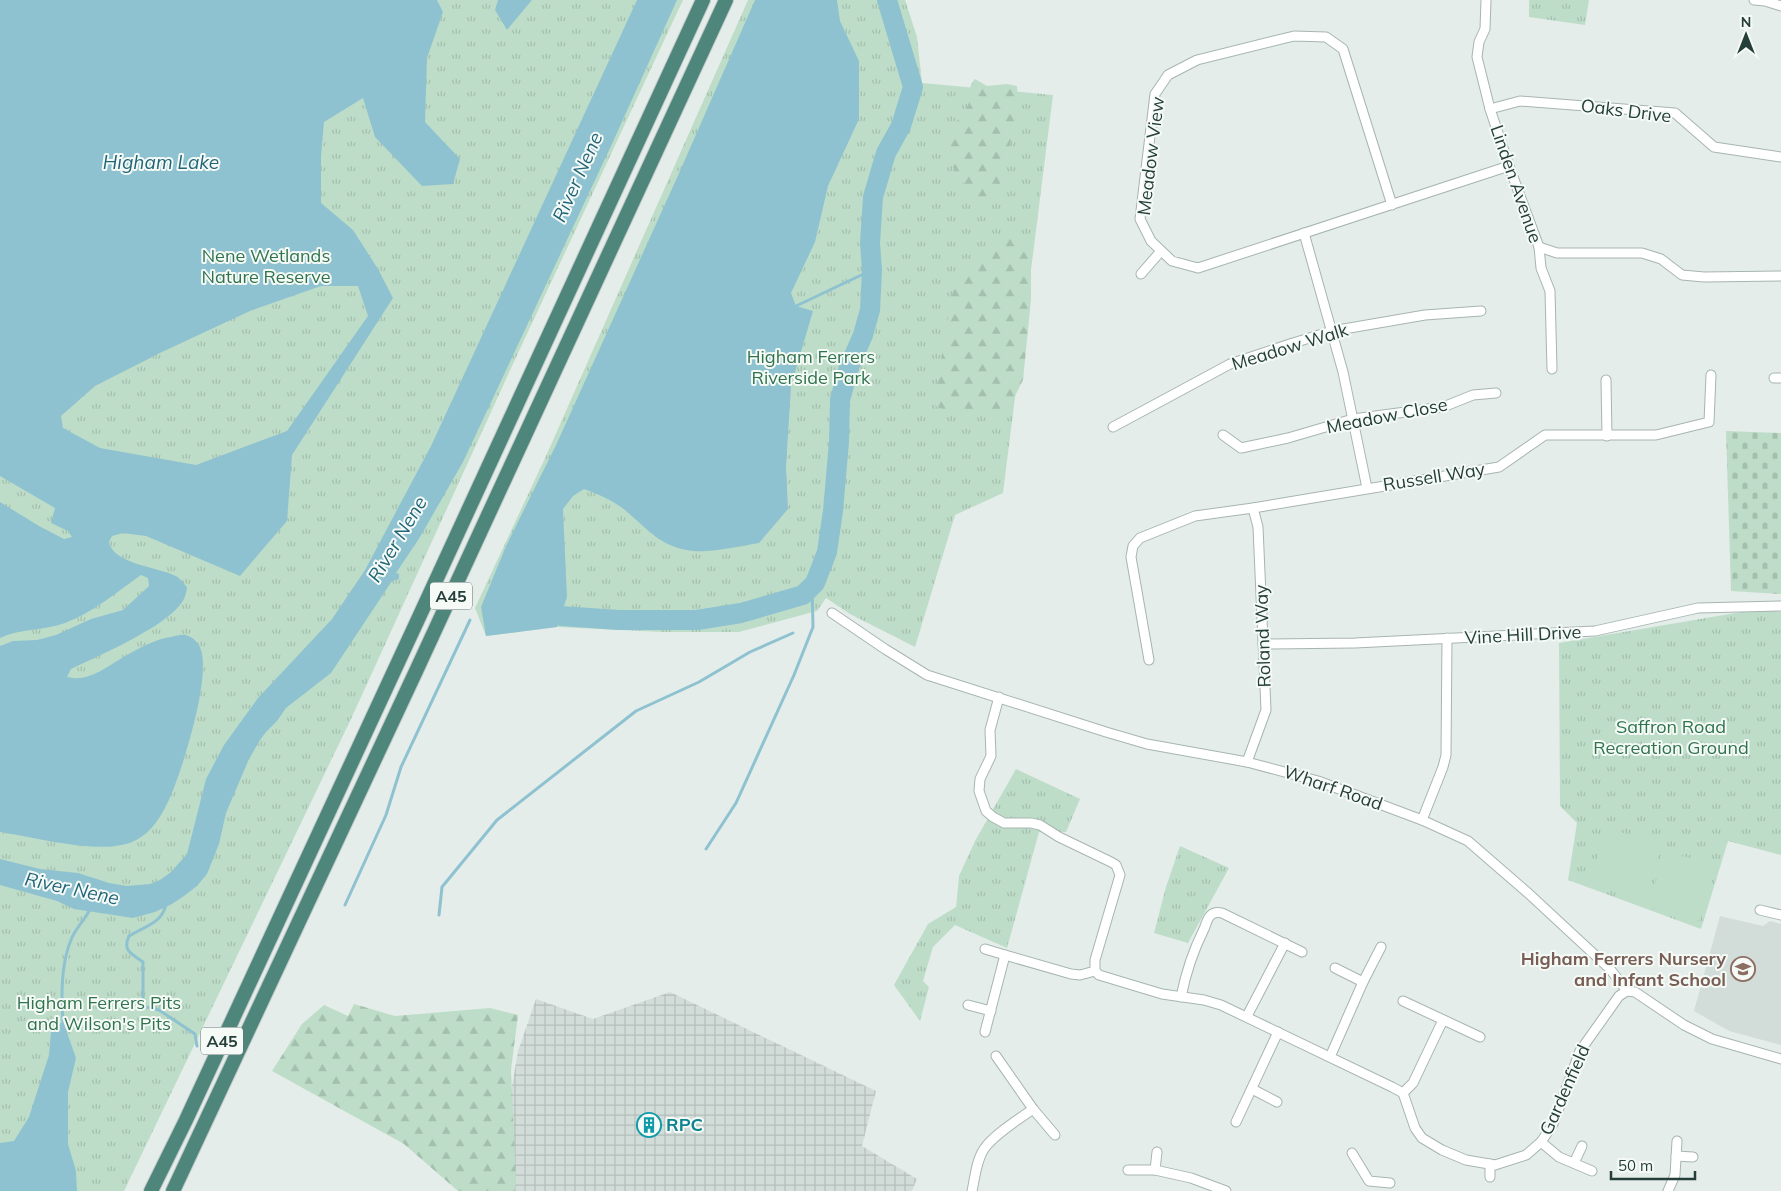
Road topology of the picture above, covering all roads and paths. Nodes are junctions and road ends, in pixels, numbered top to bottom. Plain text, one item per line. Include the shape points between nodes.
1 (703, 0) edge
2 (726, 0) edge
3 (1486, 0) edge
4 (1754, 0) edge
5 (1781, 6) edge
6 (1490, 109) junction
7 (1781, 157) edge
8 (1509, 166) junction
9 (1392, 204) junction
10 (1304, 233) junction
11 (1539, 247) junction
12 (1161, 251) junction
13 (1141, 274) dead end
14 (1781, 276) edge
15 (1480, 311) dead end
16 (1332, 331) junction
17 (1552, 370) dead end
18 (1712, 375) dead end
19 (1606, 380) dead end
20 (1496, 393) dead end
21 (1353, 419) junction
22 (1113, 427) dead end
23 (1223, 435) dead end
24 (1607, 436) junction
25 (1367, 488) junction
26 (1253, 508) junction
27 (1781, 606) edge
28 (832, 613) dead end
29 (1447, 638) junction
30 (1263, 644) junction
31 (1149, 660) dead end
32 (999, 697) junction
33 (1247, 762) junction
34 (1422, 820) junction
35 (1760, 910) dead end
36 (1781, 915) edge
37 (1285, 943) junction
38 (1381, 947) dead end
39 (985, 949) dead end
40 (1302, 952) dead end
41 (1005, 955) junction
42 (1335, 968) dead end
43 (1096, 971) junction
44 (1363, 982) junction
45 (1627, 991) junction
46 (1181, 997) junction
47 (1403, 1001) dead end
48 (968, 1005) dead end
49 (991, 1011) junction
50 (1247, 1016) junction
51 (1443, 1020) junction
52 (986, 1032) dead end
53 (1278, 1032) junction
54 (1480, 1038) dead end
55 (996, 1056) dead end
56 (1330, 1057) junction
57 (1781, 1058) edge
58 (1252, 1089) junction
59 (1403, 1093) junction
60 (1277, 1102) dead end
61 (1033, 1109) junction
62 (1236, 1122) dead end
63 (1055, 1135) dead end
64 (1678, 1141) dead end
65 (1542, 1142) junction
66 (1582, 1146) dead end
67 (1157, 1152) dead end
68 (1352, 1154) dead end
69 (1676, 1156) junction
70 (1693, 1157) dead end
71 (1574, 1163) junction
72 (1490, 1164) junction
73 (1128, 1170) dead end
74 (1155, 1170) junction
75 (1592, 1171) dead end
76 (1490, 1177) dead end
77 (1369, 1181) junction
78 (1390, 1183) dead end
79 (151, 1191) edge
80 (173, 1191) edge
81 (972, 1191) edge
82 (1226, 1191) edge
83 (1364, 1191) edge
84 (1668, 1191) edge

1 - 79 highway, A45 via 425,606
2 - 80 highway, A45
3 - 6 street, Linden Avenue via 1485,29 1477,57
4 - 5 street
6 - 7 street, Oaks Drive via 1520,101 1675,113 1714,147
6 - 8 street, Linden Avenue
8 - 9 street, Meadow View
8 - 11 street, Linden Avenue
9 - 10 street, Meadow View
9 - 12 street, Meadow View via 1343,49 1326,37 1294,36 1197,60 1168,75 1155,94 1140,220 1151,241
10 - 12 street, Meadow View via 1198,268 1172,261
10 - 16 street
11 - 14 street via 1557,254 1642,253 1661,259 1682,275
11 - 17 street, Linden Avenue via 1541,268 1550,291
12 - 13 street
15 - 16 street, Meadow Walk via 1425,315
16 - 21 street
16 - 22 street, Meadow Walk via 1230,364
18 - 24 street, Russell Way via 1709,422 1656,435
19 - 24 street
20 - 21 street, Meadow Close via 1473,395 1443,407
21 - 23 street, Meadow Close via 1241,448
21 - 25 street
24 - 25 street, Russell Way via 1545,435 1499,467
25 - 26 street, Russell Way
26 - 30 street, Roland Way via 1258,527
26 - 31 street, Russell Way via 1194,516 1140,538 1133,546 1131,557
27 - 29 street, Vine Hill Drive via 1698,608 1596,631
28 - 32 street, Wharf Road via 927,675
29 - 30 street, Vine Hill Drive
29 - 34 street via 1446,755
30 - 33 street, Roland Way via 1266,710
32 - 33 street, Wharf Road via 1147,744
32 - 43 street via 990,730 991,756 980,779 979,791 986,811 1004,823 1040,825 1111,862 1119,870 1095,960
33 - 34 street, Wharf Road via 1318,781
34 - 45 street, Wharf Road via 1478,848 1610,969
35 - 36 street
37 - 40 street
37 - 46 street via 1222,913 1211,914 1193,952
37 - 50 street
38 - 44 street
39 - 41 street
41 - 43 street via 1071,974
41 - 49 street
42 - 44 street
43 - 46 street via 1120,982
44 - 56 street
45 - 57 street, Wharf Road via 1634,992 1712,1039
45 - 65 street, Gardenfield via 1619,996 1580,1050 1553,1124
46 - 50 street via 1204,1000
47 - 51 street
48 - 49 street
49 - 52 street
50 - 53 street
51 - 54 street
51 - 59 street via 1413,1083
53 - 56 street
53 - 58 street
55 - 61 street
56 - 59 street
58 - 60 street
58 - 62 street
59 - 72 street, Gardenfield via 1415,1128 1422,1138 1466,1160
61 - 63 street
61 - 81 street via 984,1149
64 - 69 street
65 - 71 street, Gardenfield via 1559,1157
65 - 72 street, Gardenfield via 1526,1155
66 - 71 street
67 - 74 street
68 - 77 street
69 - 70 street
69 - 84 street via 1675,1175
71 - 75 street, Gardenfield
72 - 76 street
73 - 74 street
74 - 82 street via 1191,1178
77 - 78 street
77 - 83 street

